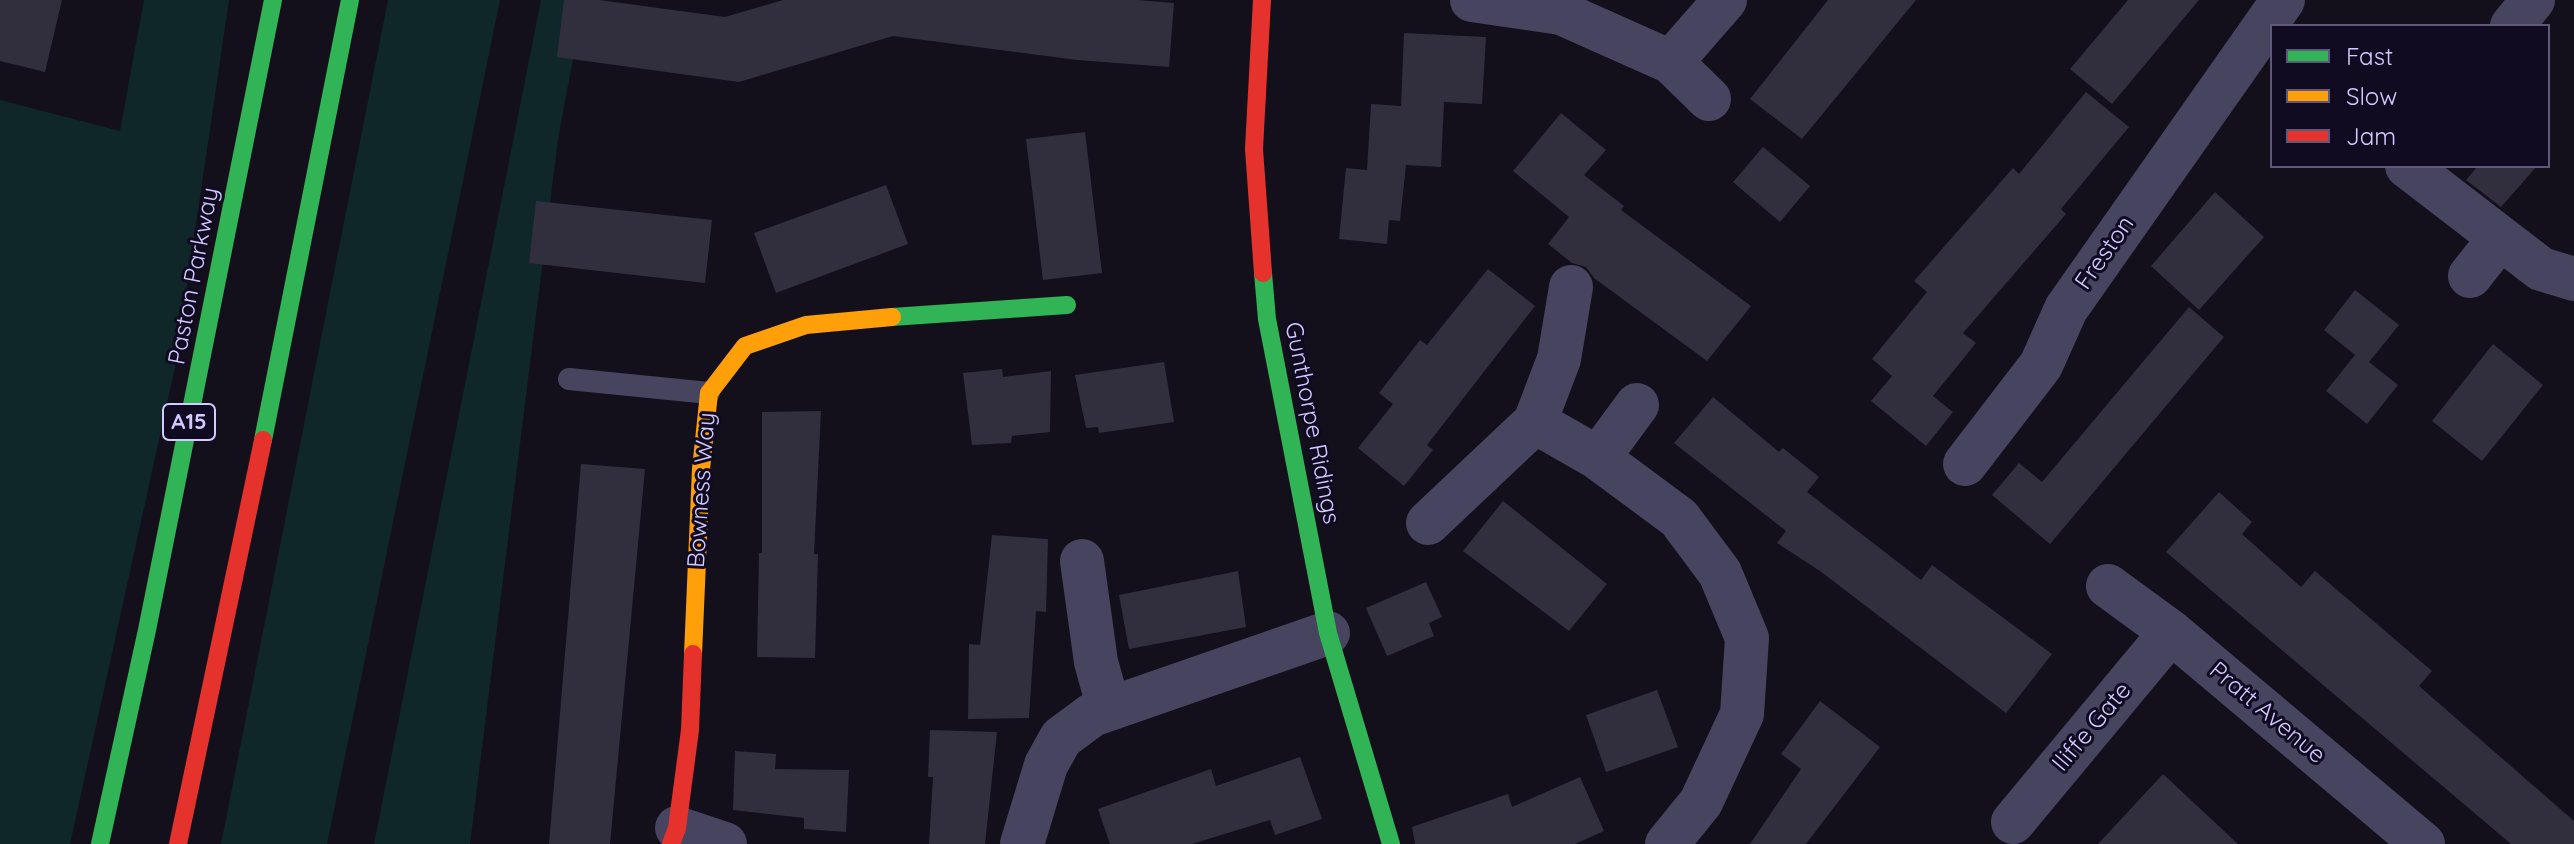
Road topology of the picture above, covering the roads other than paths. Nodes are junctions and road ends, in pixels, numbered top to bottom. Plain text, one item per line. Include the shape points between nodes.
1 (273, 0) edge
2 (350, 0) edge
3 (1262, 0) edge
4 (1472, 0) edge
5 (1725, 0) edge
6 (2283, 0) edge
7 (2533, 0) edge
8 (2274, 24) edge
9 (2514, 24) edge
10 (2270, 33) edge
11 (2262, 54) edge
12 (1671, 62) junction
13 (1709, 99) dead end
14 (2410, 168) edge
15 (2500, 238) junction
16 (2470, 276) dead end
17 (2574, 279) edge
18 (1571, 287) dead end
19 (1067, 305) dead end
20 (569, 379) dead end
21 (709, 393) junction
22 (1637, 405) dead end
23 (1535, 422) junction
24 (1598, 458) junction
25 (1965, 464) dead end
26 (1428, 523) dead end
27 (1082, 561) dead end
28 (2108, 586) dead end
29 (2171, 632) junction
30 (1328, 633) junction
31 (1109, 709) junction
32 (2013, 822) dead end
33 (674, 836) edge
34 (100, 844) edge
35 (178, 844) edge
36 (725, 844) edge
37 (1022, 844) edge
38 (1391, 844) edge
39 (1667, 844) edge
40 (2423, 844) edge

1 - 34 main road, Paston Parkway / A15
2 - 35 main road
3 - 30 main road, Gunthorpe Ridings via 1254,149 1267,319
4 - 12 street via 1561,13
5 - 12 street
6 - 8 street, Freston
7 - 9 street
10 - 11 street, Freston
11 - 25 street, Freston via 2066,309 2041,365
12 - 13 street
14 - 15 street
15 - 16 street
15 - 17 street via 2541,269
18 - 23 street via 1559,359
19 - 21 main road, Bowness Way via 806,325 745,346
20 - 21 lane
21 - 33 main road, Bowness Way via 690,730
22 - 24 street
23 - 24 street
23 - 26 street
24 - 39 street via 1679,518 1720,573 1747,638 1742,714 1701,802
27 - 31 street via 1096,662
28 - 29 street, Pratt Avenue
29 - 32 street, Iliffe Gate
29 - 40 street, Pratt Avenue
30 - 31 street
30 - 38 main road, Gunthorpe Ridings
31 - 37 street via 1061,738 1046,765
33 - 36 street, Bowness Way

